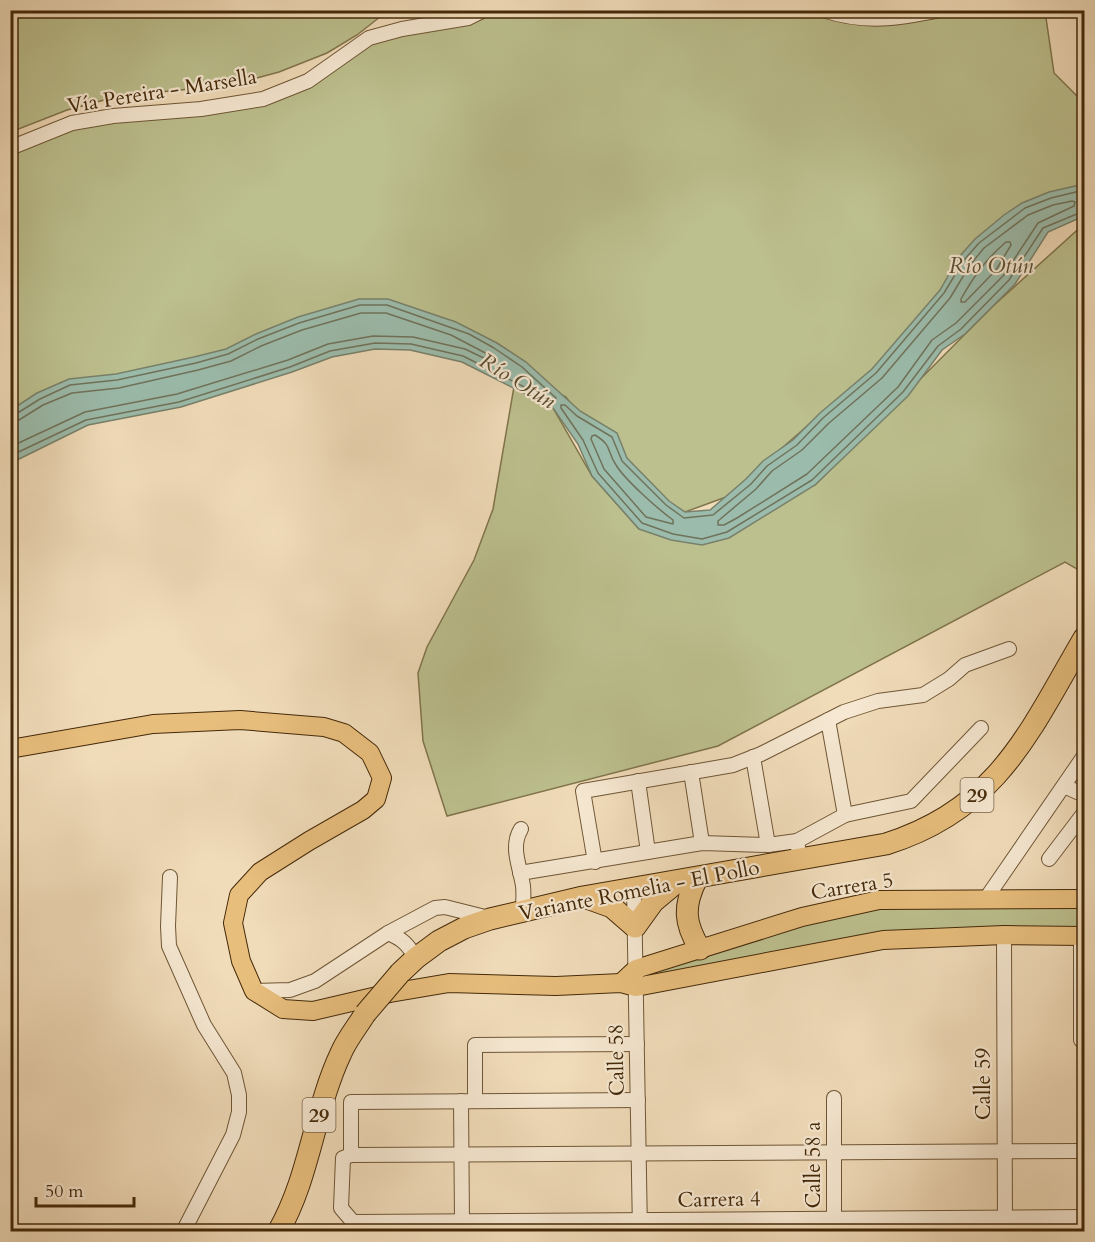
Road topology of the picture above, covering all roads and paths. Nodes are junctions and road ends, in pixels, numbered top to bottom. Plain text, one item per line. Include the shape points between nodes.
1 (484, 10) edge
2 (824, 10) edge
3 (940, 10) edge
4 (10, 148) edge
5 (1084, 638) edge
6 (1009, 649) dead end
7 (828, 720) junction
8 (981, 728) dead end
9 (10, 749) edge
10 (1084, 756) edge
11 (753, 757) junction
12 (691, 772) junction
13 (638, 782) junction
14 (1064, 786) junction
15 (1084, 795) edge
16 (1084, 813) edge
17 (845, 815) junction
18 (522, 829) dead end
19 (702, 843) junction
20 (768, 844) junction
21 (799, 850) junction
22 (648, 852) junction
23 (1049, 859) dead end
24 (595, 862) junction
25 (520, 873) junction
26 (170, 876) dead end
27 (687, 880) junction
28 (634, 888) junction
29 (583, 897) junction
30 (1084, 899) edge
31 (985, 900) junction
32 (523, 911) junction
33 (490, 919) junction
34 (635, 927) junction
35 (388, 933) junction
36 (1004, 935) junction
37 (1083, 936) edge
38 (700, 949) junction
39 (416, 958) junction
40 (631, 979) junction
41 (254, 991) junction
42 (1081, 1040) dead end
43 (637, 1044) junction
44 (834, 1098) dead end
45 (638, 1100) junction
46 (468, 1101) junction
47 (1005, 1151) junction
48 (1084, 1151) edge
49 (834, 1152) junction
50 (639, 1153) junction
51 (462, 1154) junction
52 (351, 1155) junction
53 (1084, 1217) edge
54 (462, 1222) junction
55 (834, 1225) edge
56 (1005, 1225) edge
57 (640, 1226) edge
58 (520, 1227) edge
59 (183, 1232) edge
60 (278, 1232) edge

1 - 4 street, Vía Pereira - Marsella via 468,18 369,38 308,81 263,99 72,123
2 - 3 street via 846,18 900,19
5 - 21 highway, Variante Romelia - El Pollo / 29 via 1014,756 956,812 913,836 886,844
6 - 7 street via 965,665 923,695 878,701
7 - 11 street
7 - 17 street
8 - 17 street via 911,801
9 - 41 main road via 153,724 240,720 324,727 344,733 370,753 382,778 376,799 260,872 240,895 233,923 241,961
10 - 14 street
11 - 12 street via 733,765
11 - 20 street
12 - 13 street
12 - 19 street
13 - 22 street
13 - 24 street via 583,791
14 - 15 street
14 - 31 street
16 - 23 street
17 - 21 street
18 - 25 street via 516,838
19 - 20 street
19 - 22 street
20 - 21 street
21 - 27 highway, Variante Romelia - El Pollo / 29
22 - 24 street
24 - 25 street
25 - 32 street
26 - 59 street via 169,946 204,1025 234,1073 239,1095 233,1135
27 - 28 highway, Variante Romelia - El Pollo / 29
27 - 34 highway via 653,902
27 - 38 highway via 687,922
28 - 29 highway, Variante Romelia - El Pollo / 29
28 - 34 street, Calle 58
29 - 32 highway, Variante Romelia - El Pollo / 29
29 - 34 highway via 612,907
30 - 31 main road, Carrera 5
31 - 38 main road, Carrera 5 via 879,900 802,917
32 - 33 highway, Variante Romelia - El Pollo / 29
33 - 35 street via 435,908
33 - 39 highway, Variante Romelia - El Pollo / 29 via 439,941
34 - 40 street, Calle 58
35 - 39 street via 408,944
35 - 41 street via 301,988
36 - 37 main road
36 - 40 main road via 883,940
36 - 47 street, Calle 59
37 - 42 street
38 - 40 main road, Carrera 5
39 - 60 highway, Variante Romelia - El Pollo / 29, bridge via 365,1014 340,1053
40 - 41 main road via 556,986 448,983 314,1011 283,1009
40 - 43 street, Calle 58
43 - 45 street, Calle 58
43 - 46 street via 475,1044
44 - 49 street, Calle 58 a
45 - 46 street
45 - 50 street, Calle 58
46 - 51 street
46 - 52 street via 351,1102
47 - 48 street
47 - 49 street
47 - 56 street, Calle 59
49 - 50 street
49 - 55 street, Calle 58 a
50 - 51 street
50 - 57 street, Calle 58
51 - 52 street
51 - 54 street
52 - 54 street, Carrera 4 via 343,1158 341,1208 353,1222
53 - 56 street, Carrera 4
54 - 58 street, Carrera 4
55 - 56 street, Carrera 4
55 - 57 street, Carrera 4
57 - 58 street, Carrera 4

